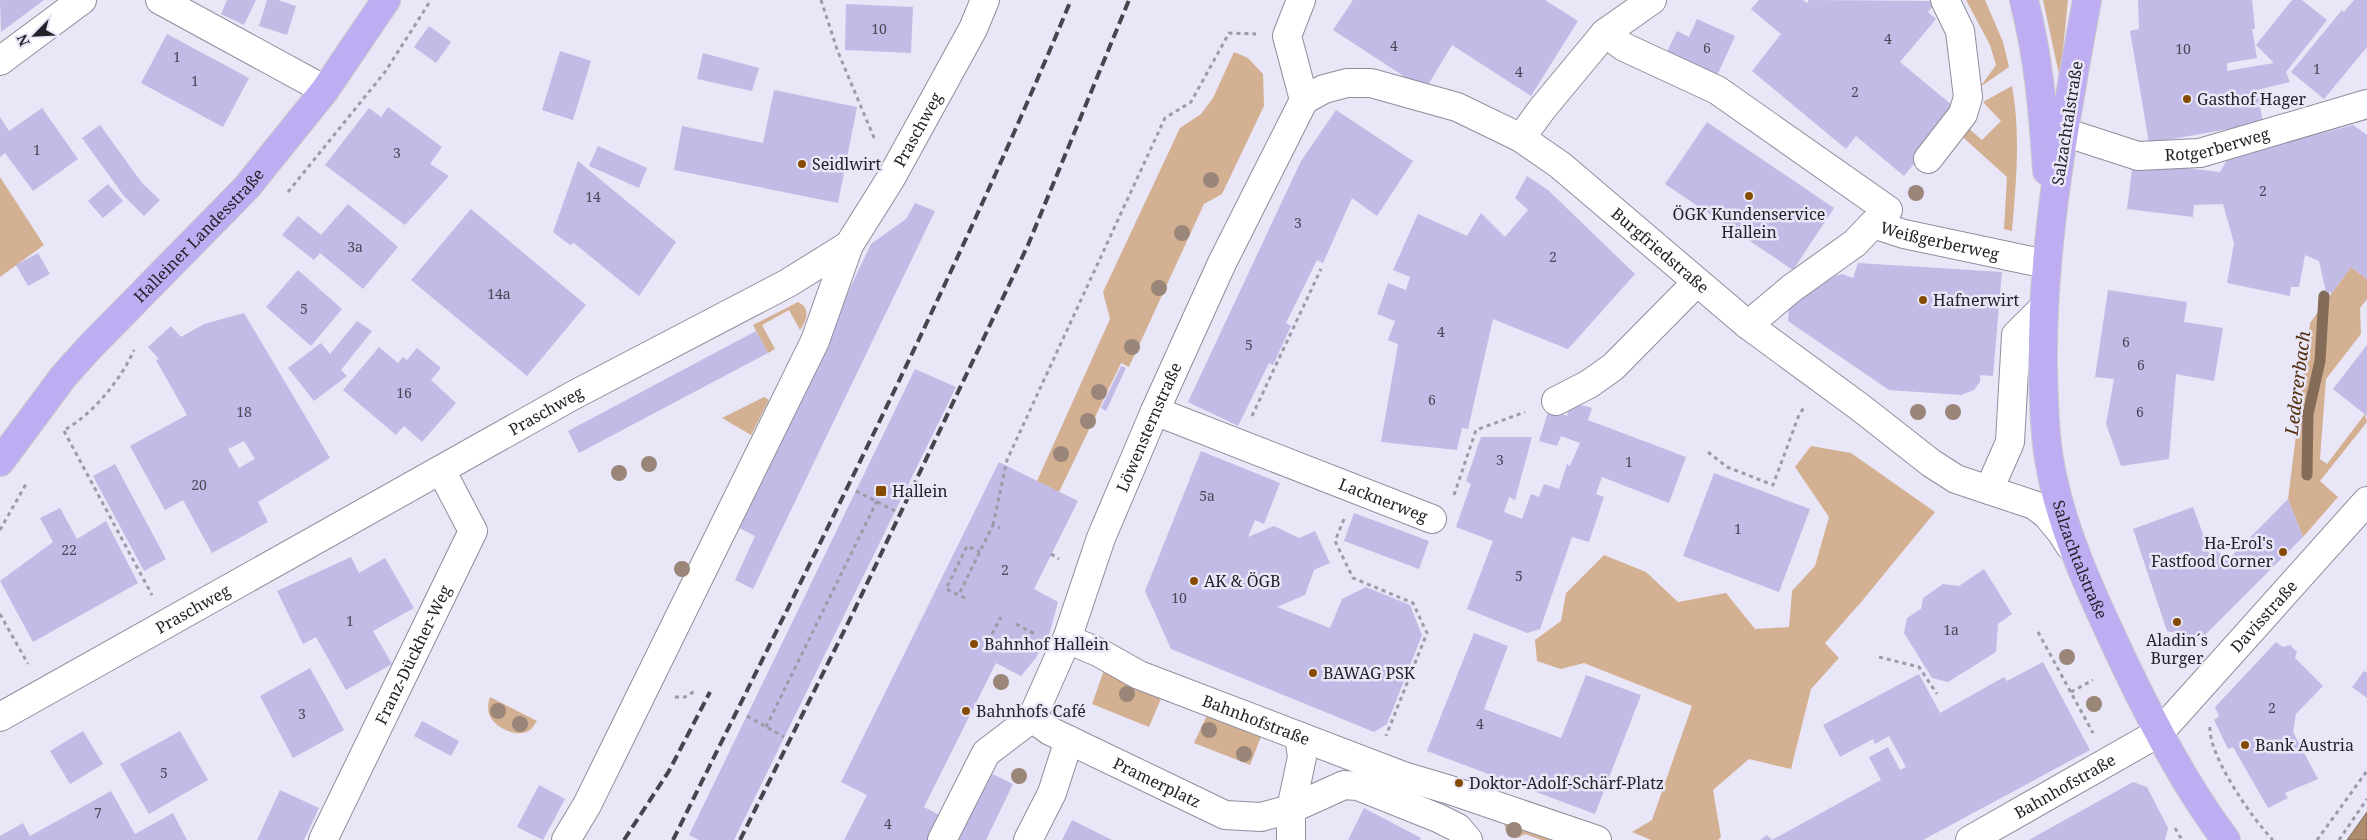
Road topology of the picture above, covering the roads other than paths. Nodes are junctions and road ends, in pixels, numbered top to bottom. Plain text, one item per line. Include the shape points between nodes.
1 (82, 0) edge
2 (160, 0) edge
3 (386, 0) edge
4 (985, 0) edge
5 (1301, 0) edge
6 (1652, 0) edge
7 (1945, 0) edge
8 (2024, 0) edge
9 (2088, 0) edge
10 (1605, 33) junction
11 (0, 61) edge
12 (325, 90) junction
13 (1304, 100) junction
14 (2367, 104) edge
15 (2064, 132) junction
16 (1521, 138) junction
17 (1928, 159) dead end
18 (1888, 210) dead end
19 (848, 245) junction
20 (2047, 256) junction
21 (1696, 283) junction
22 (2044, 307) junction
23 (1748, 325) junction
24 (1556, 401) road end
25 (1155, 411) junction
26 (0, 462) edge
27 (441, 470) junction
28 (1989, 490) junction
29 (2367, 501) edge
30 (1432, 519) road end
31 (2082, 568) junction
32 (1067, 639) junction
33 (0, 717) edge
34 (1032, 718) junction
35 (2160, 732) junction
36 (1299, 736) junction
37 (1069, 740) junction
38 (1450, 790) junction
39 (1291, 809) junction
40 (1438, 818) junction
41 (323, 840) edge
42 (566, 840) edge
43 (942, 840) edge
44 (1028, 840) edge
45 (1290, 840) edge
46 (1468, 840) edge
47 (1597, 840) edge
48 (1970, 840) edge
49 (2226, 840) edge

1 - 11 street
2 - 12 street
3 - 12 main road, Halleiner Landesstraße
4 - 19 street, Praschweg via 974,29 891,178
5 - 13 street via 1287,36
6 - 10 street
7 - 17 street via 1960,31 1968,97 1963,114
8 - 20 main road, Salzachtalstraße via 2042,90 2048,184
9 - 15 main road, Salzachtalstraße
10 - 16 street
10 - 18 street via 1624,47 1717,90
12 - 26 main road, Halleiner Landesstraße via 247,187 63,377
13 - 16 street, Burgfriedstraße via 1324,88 1347,83 1372,83 1457,106
13 - 25 street, Löwensternstraße via 1222,263
14 - 15 street, Rotgerberweg via 2200,153 2138,156
15 - 20 main road, Salzachtalstraße
16 - 21 street, Burgfriedstraße via 1560,166
19 - 27 street, Praschweg via 788,283 572,396
19 - 42 street via 815,341 587,805
20 - 22 main road, Salzachtalstraße
20 - 23 street, Weißgerberweg via 1921,238 1873,224 1855,243 1792,288
21 - 23 street, Burgfriedstraße
21 - 24 street via 1612,367 1590,384
22 - 28 street via 2016,335 2010,442
22 - 31 main road, Salzachtalstraße via 2044,400 2049,459
23 - 28 street, Burgfriedstraße via 1931,463 1956,478
25 - 30 street, Lacknerweg
25 - 32 street, Löwensternstraße via 1101,538
27 - 33 street, Praschweg
27 - 41 street, Franz-Dückher-Weg via 473,531
28 - 31 street, Burgfriedstraße via 2034,505 2047,515
29 - 35 street, Davisstraße
31 - 35 main road, Salzachtalstraße
32 - 34 street, Löwensternstraße
32 - 36 street, Bahnhofstraße via 1139,675
34 - 37 street, Pramerplatz
34 - 43 street, Löwensternstraße via 986,753
35 - 48 street, Bahnhofstraße
35 - 49 main road, Salzachtalstraße via 2205,812
36 - 38 street, Bahnhofstraße via 1406,777
36 - 39 street via 1302,757
37 - 39 street, Pramerplatz via 1225,815 1261,817
37 - 44 street via 1052,793
38 - 40 street
38 - 47 street, Bahnhofstraße
39 - 40 street, Pramerplatz via 1344,785 1358,786
39 - 45 street
40 - 46 street via 1458,828

